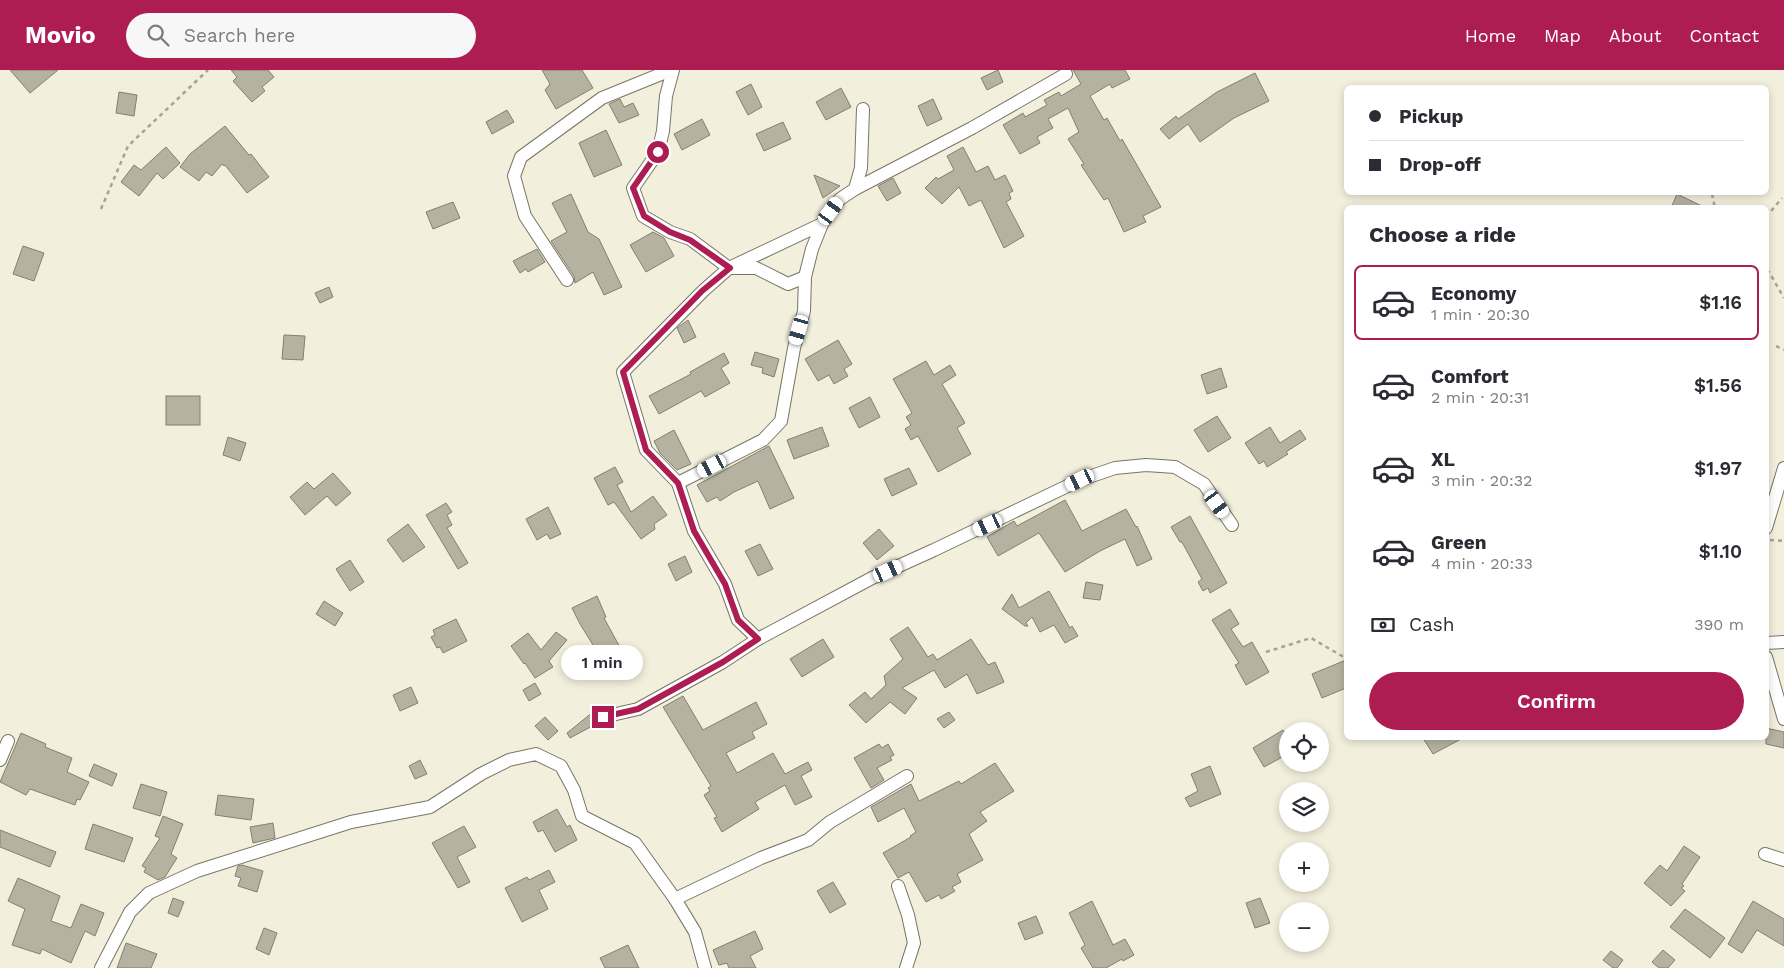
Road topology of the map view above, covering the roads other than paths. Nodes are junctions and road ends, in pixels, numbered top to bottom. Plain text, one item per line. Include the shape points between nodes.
1 (672, 70) edge
2 (1066, 74) dead end
3 (863, 109) dead end
4 (856, 190) junction
5 (822, 224) junction
6 (730, 268) junction
7 (806, 278) junction
8 (568, 280) dead end
9 (1784, 468) edge
10 (678, 483) junction
11 (1769, 518) edge
12 (1232, 524) dead end
13 (758, 639) junction
14 (1784, 642) edge
15 (1769, 643) edge
16 (1769, 668) edge
17 (603, 717) dead end
18 (1784, 720) edge
19 (8, 741) dead end
20 (0, 760) edge
21 (907, 776) dead end
22 (1765, 854) dead end
23 (1784, 860) edge
24 (898, 886) dead end
25 (675, 900) junction
26 (100, 968) edge
27 (705, 968) edge
28 (906, 968) edge

1 - 6 street via 658,152 633,188 644,216 690,240
1 - 8 street via 602,98 521,157 514,176 525,216
2 - 4 street
3 - 4 street via 861,168
4 - 5 street via 840,198
5 - 6 street
5 - 7 street
6 - 7 street via 756,268 788,284
6 - 10 street via 702,291 623,372 646,450
7 - 10 street via 804,311 781,421 763,440
9 - 11 street
10 - 13 street via 694,531 725,584 738,620
12 - 13 street via 1204,484 1175,467 1115,468 1080,480 872,578
13 - 17 street via 638,709
14 - 15 street
16 - 18 street
19 - 20 street
21 - 25 street via 830,822 808,840 761,858
22 - 23 street
24 - 28 street via 914,943
25 - 26 street via 635,843 582,816 574,790 561,766 536,754 509,760 430,807 351,822 197,872 149,893 130,912
25 - 27 street via 695,932

